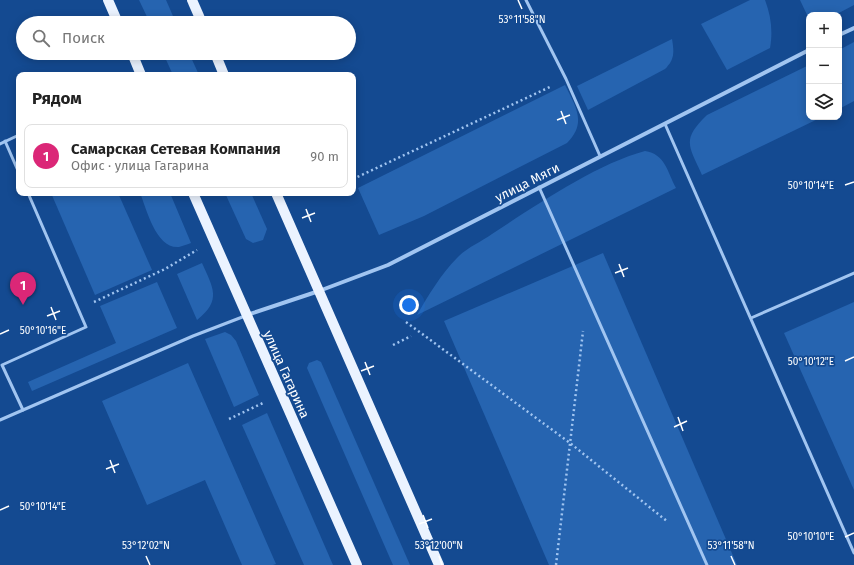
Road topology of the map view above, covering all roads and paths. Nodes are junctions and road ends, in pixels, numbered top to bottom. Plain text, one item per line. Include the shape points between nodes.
1 (108, 0) edge
2 (192, 0) edge
3 (526, 0) edge
4 (115, 16) edge
5 (199, 16) edge
6 (854, 28) edge
7 (842, 34) edge
8 (806, 52) edge
9 (135, 60) edge
10 (218, 60) edge
11 (140, 72) edge
12 (223, 72) edge
13 (566, 80) junction
14 (665, 124) junction
15 (16, 137) edge
16 (6, 141) junction
17 (0, 144) edge
18 (600, 156) junction
19 (16, 166) edge
20 (356, 178) edge
21 (539, 187) junction
22 (29, 196) edge
23 (194, 196) edge
24 (277, 196) edge
25 (204, 246) dead end
26 (854, 273) edge
27 (319, 291) junction
28 (588, 295) junction
29 (78, 310) junction
30 (247, 315) junction
31 (751, 318) junction
32 (406, 322) dead end
33 (412, 336) dead end
34 (393, 345) dead end
35 (264, 403) dead end
36 (23, 410) junction
37 (229, 419) dead end
38 (0, 420) edge
39 (570, 443) junction
40 (698, 546) junction
41 (854, 552) edge
42 (357, 565) edge
43 (439, 565) edge
44 (556, 565) edge
45 (707, 565) edge

1 - 4 main road
2 - 5 main road
3 - 13 lane
6 - 7 street
8 - 14 street, улица Мяги
9 - 11 main road
10 - 12 main road
13 - 18 lane
13 - 20 path
14 - 18 street, улица Мяги
14 - 31 lane
15 - 16 lane
16 - 17 lane
16 - 19 lane
18 - 21 street, улица Мяги
21 - 27 street, улица Мяги via 388,265
21 - 28 lane
22 - 29 lane
23 - 30 main road, улица Гагарина
24 - 27 main road
25 - 29 path via 165,269
26 - 31 lane
27 - 30 street, улица Мяги
27 - 43 main road
28 - 39 path
28 - 40 lane
29 - 36 lane via 86,327 2,365
30 - 36 lane
30 - 42 main road, улица Гагарина
31 - 41 lane
32 - 39 path
33 - 34 path
35 - 37 path
36 - 38 lane
39 - 40 path
39 - 44 path
40 - 45 lane

